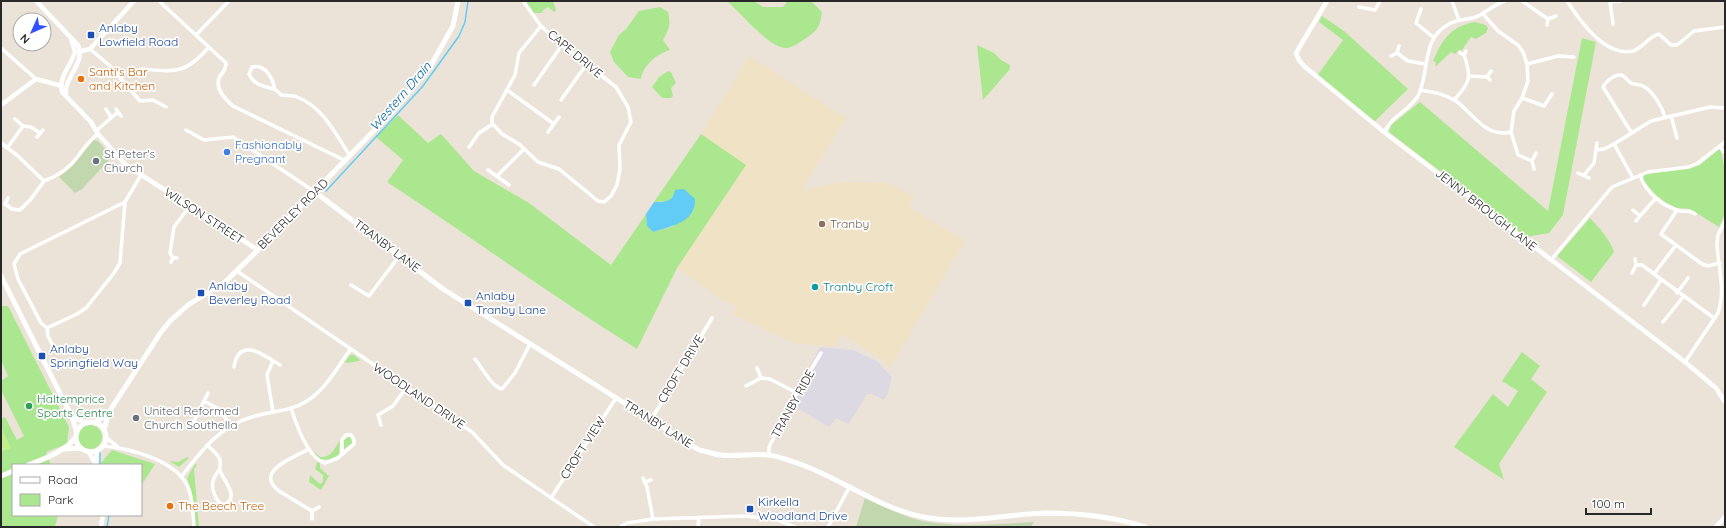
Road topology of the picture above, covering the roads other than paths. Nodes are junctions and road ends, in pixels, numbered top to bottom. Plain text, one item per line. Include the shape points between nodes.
1 (36, 1) edge
2 (134, 1) edge
3 (160, 1) edge
4 (229, 1) edge
5 (458, 1) edge
6 (523, 1) edge
7 (1327, 1) edge
8 (1380, 1) edge
9 (1452, 1) edge
10 (1505, 1) edge
11 (1522, 1) edge
12 (1567, 1) edge
13 (1621, 1) edge
14 (1494, 3) edge
15 (1358, 8) dead end
16 (1421, 9) dead end
17 (1370, 10) junction
18 (1483, 14) junction
19 (1371, 16) dead end
20 (1556, 16) dead end
21 (1548, 19) junction
22 (1459, 20) junction
23 (1613, 24) dead end
24 (1547, 25) dead end
25 (541, 26) junction
26 (1725, 27) edge
27 (196, 35) junction
28 (1433, 37) junction
29 (71, 38) junction
30 (562, 45) junction
31 (1399, 46) dead end
32 (209, 47) junction
33 (1, 48) edge
34 (90, 49) junction
35 (1466, 51) dead end
36 (75, 52) junction
37 (81, 52) junction
38 (1397, 53) junction
39 (1391, 56) dead end
40 (1574, 57) dead end
41 (1563, 58) junction
42 (1563, 63) dead end
43 (1425, 64) junction
44 (1527, 64) junction
45 (586, 65) junction
46 (142, 69) dead end
47 (1491, 71) dead end
48 (1469, 76) junction
49 (1487, 76) junction
50 (36, 79) junction
51 (1490, 80) dead end
52 (534, 85) dead end
53 (60, 86) junction
54 (66, 86) junction
55 (275, 90) junction
56 (507, 90) junction
57 (1420, 90) junction
58 (1552, 94) dead end
59 (67, 98) junction
60 (1522, 98) junction
61 (560, 100) dead end
62 (1454, 100) junction
63 (1, 105) edge
64 (166, 107) dead end
65 (1725, 108) edge
66 (106, 109) dead end
67 (122, 116) dead end
68 (1671, 116) junction
69 (111, 117) junction
70 (559, 117) dead end
71 (1666, 117) junction
72 (15, 120) dead end
73 (493, 124) junction
74 (554, 124) junction
75 (23, 126) junction
76 (186, 129) dead end
77 (43, 130) dead end
78 (548, 132) dead end
79 (1384, 132) junction
80 (1511, 132) junction
81 (1631, 132) junction
82 (40, 133) junction
83 (97, 133) junction
84 (37, 137) dead end
85 (1677, 138) dead end
86 (1725, 142) edge
87 (1, 143) edge
88 (1597, 143) dead end
89 (1614, 144) junction
90 (8, 147) junction
91 (469, 147) dead end
92 (1720, 147) junction
93 (524, 149) junction
94 (1596, 150) junction
95 (1536, 153) dead end
96 (1725, 153) edge
97 (350, 156) junction
98 (346, 161) junction
99 (1532, 162) junction
100 (1534, 169) dead end
101 (488, 170) dead end
102 (1578, 173) dead end
103 (141, 175) junction
104 (1584, 175) junction
105 (1640, 175) junction
106 (497, 176) junction
107 (1589, 178) dead end
108 (1633, 178) junction
109 (44, 181) junction
110 (508, 185) dead end
111 (315, 192) junction
112 (8, 198) dead end
113 (1656, 198) junction
114 (125, 202) junction
115 (190, 206) junction
116 (1633, 210) dead end
117 (1677, 210) junction
118 (1695, 214) dead end
119 (1640, 216) junction
120 (1636, 221) dead end
121 (1725, 221) edge
122 (1676, 246) junction
123 (258, 250) junction
124 (400, 255) junction
125 (174, 259) dead end
126 (1635, 259) dead end
127 (1551, 260) junction
128 (1720, 263) junction
129 (1636, 265) junction
130 (237, 271) junction
131 (1632, 273) dead end
132 (1654, 274) junction
133 (1, 276) edge
134 (1688, 278) dead end
135 (1661, 280) junction
136 (351, 285) dead end
137 (1677, 293) junction
138 (1683, 297) junction
139 (1644, 305) dead end
140 (712, 318) dead end
141 (1714, 318) junction
142 (1663, 322) dead end
143 (47, 328) junction
144 (530, 344) junction
145 (54, 348) dead end
146 (350, 350) junction
147 (821, 354) dead end
148 (475, 359) dead end
149 (273, 361) junction
150 (1685, 362) junction
151 (280, 365) dead end
152 (234, 367) dead end
153 (757, 368) dead end
154 (761, 378) junction
155 (746, 386) dead end
156 (406, 388) junction
157 (208, 393) dead end
158 (798, 393) junction
159 (616, 398) junction
160 (204, 400) junction
161 (1725, 402) edge
162 (291, 408) junction
163 (109, 412) junction
164 (273, 412) junction
165 (72, 417) junction
166 (651, 420) junction
167 (87, 423) junction
168 (95, 423) junction
169 (193, 423) dead end
170 (381, 425) dead end
171 (232, 426) junction
172 (104, 430) junction
173 (76, 435) junction
174 (105, 437) junction
175 (207, 445) junction
176 (102, 446) junction
177 (118, 447) junction
178 (81, 448) junction
179 (309, 449) junction
180 (62, 450) junction
181 (97, 450) junction
182 (88, 451) junction
183 (342, 454) junction
184 (769, 455) junction
185 (30, 464) edge
186 (96, 464) edge
187 (219, 470) junction
188 (12, 471) edge
189 (1, 476) edge
190 (181, 477) junction
191 (652, 480) dead end
192 (850, 486) junction
193 (551, 498) junction
194 (319, 507) dead end
195 (312, 511) junction
196 (103, 516) edge
197 (699, 517) junction
198 (1725, 517) edge
199 (312, 519) dead end
200 (653, 519) junction
201 (100, 527) edge
202 (194, 527) edge
203 (594, 527) edge
204 (620, 527) edge
205 (698, 527) edge
206 (795, 527) edge
207 (828, 527) edge
208 (1146, 527) edge
209 (1716, 527) edge

1 - 29 street
2 - 34 street
3 - 27 street
4 - 27 street
5 - 97 main road, BEVERLEY ROAD via 453,26 430,67
6 - 25 street, CAPE DRIVE
7 - 79 street, JENNY BROUGH LANE via 1296,53 1298,60
8 - 17 street via 1375,10
9 - 22 street
10 - 14 street
11 - 21 street
12 - 26 street via 1582,23 1606,45 1616,49 1632,51 1659,34 1671,45 1677,45 1694,31
13 - 23 street via 1610,2
14 - 18 street
15 - 17 street
16 - 28 street via 1415,23
17 - 19 street
18 - 22 street
18 - 44 street via 1498,31 1518,45
20 - 21 street
21 - 24 street
22 - 28 street via 1449,24
25 - 30 street, CAPE DRIVE
25 - 56 street via 519,53 516,70
27 - 32 street
28 - 43 street
29 - 36 street
29 - 37 street
30 - 45 street, CAPE DRIVE
30 - 52 street
31 - 38 street
32 - 46 street via 196,61 183,69
32 - 98 street via 226,63 225,70 219,78 219,89 233,106
33 - 50 street
34 - 37 street
34 - 64 street via 109,65 140,101 153,100
35 - 48 street via 1462,54
36 - 37 street
36 - 53 street
37 - 54 street
38 - 39 street
38 - 43 street via 1408,61
40 - 41 street
41 - 42 street
41 - 44 street via 1558,56
43 - 57 street
44 - 60 street via 1528,81
45 - 61 street
45 - 93 street, CAPE DRIVE via 616,87 628,107 630,124 620,142 618,182 609,198 604,202 598,200 559,169 540,164
47 - 49 street
48 - 49 street
48 - 62 street via 1466,86
49 - 51 street
50 - 53 street
50 - 63 street
53 - 54 street
53 - 59 street, WILSON STREET
54 - 59 street
55 - 55 street via 261,86 251,78 249,73 252,67 261,67 265,70
55 - 97 street via 281,95 295,96 316,107 324,115
56 - 73 street via 492,117
56 - 74 street
57 - 62 street
57 - 79 street via 1414,102 1392,120
58 - 60 street via 1544,108
59 - 83 street, WILSON STREET via 91,122
60 - 80 street via 1514,111
62 - 80 street via 1484,127 1494,132
65 - 68 street via 1710,107
66 - 69 street
67 - 69 street via 117,110
68 - 71 street
68 - 85 street
69 - 83 street
70 - 74 street
71 - 81 street via 1651,121
71 - 81 street via 1663,109 1647,89 1623,76 1617,76 1603,87
72 - 75 street
73 - 91 street via 479,133
73 - 93 street via 502,134
74 - 78 street
75 - 82 street
75 - 90 street
76 - 111 street via 204,140 233,137
77 - 82 street
79 - 127 street, JENNY BROUGH LANE
80 - 99 street via 1518,156
81 - 89 street
82 - 84 street
83 - 103 street, WILSON STREET via 126,165
83 - 109 street via 62,173
86 - 92 street
87 - 90 street
88 - 94 street
89 - 94 street
89 - 108 street
90 - 109 street
92 - 96 street
92 - 105 street via 1689,167
93 - 106 street
94 - 104 street via 1594,163
95 - 99 street
97 - 98 main road, BEVERLEY ROAD
98 - 111 main road, BEVERLEY ROAD
99 - 100 street
101 - 106 street
102 - 104 street
103 - 114 street
103 - 115 street, WILSON STREET
104 - 107 street
105 - 108 street
105 - 113 street via 1643,183
106 - 110 street
108 - 127 street via 1612,187
109 - 112 street via 20,210 12,209 5,204
111 - 123 main road, BEVERLEY ROAD
111 - 124 main road, TRANBY LANE
113 - 117 street
113 - 119 street
114 - 143 street via 120,263 114,273 86,308
114 - 143 street via 20,254 14,264 18,279 41,324
115 - 123 street, WILSON STREET
115 - 125 street via 174,227 170,253
116 - 119 street
117 - 118 street
117 - 122 street via 1660,234
119 - 120 street
121 - 128 street via 1718,235
122 - 128 street via 1702,264 1708,266
122 - 132 street
123 - 130 main road, BEVERLEY ROAD
124 - 136 street via 369,296
124 - 144 main road, TRANBY LANE via 443,289
126 - 129 street
127 - 150 street, JENNY BROUGH LANE
128 - 141 street via 1723,295
129 - 131 street
129 - 132 street via 1642,265
130 - 146 street, WOODLAND DRIVE
130 - 163 main road, BEVERLEY ROAD via 225,282 188,305 161,332
132 - 135 street
133 - 165 main road
134 - 137 street
135 - 137 street
135 - 139 street
137 - 138 street
138 - 141 street
138 - 142 street
140 - 166 street, CROFT DRIVE
141 - 150 street
143 - 145 street
144 - 148 street via 515,373 502,389 490,381
144 - 159 main road, TRANBY LANE
146 - 156 street, WOODLAND DRIVE
146 - 162 street via 323,388 307,401
147 - 158 street, TRANBY RIDE
149 - 151 street
149 - 152 street via 264,354 246,350 232,362
149 - 164 street via 267,375
150 - 161 street, JENNY BROUGH LANE via 1716,388
153 - 154 street
154 - 155 street
154 - 158 street via 770,379
156 - 170 street via 393,406 378,415
156 - 193 street, WOODLAND DRIVE via 472,432 503,465
157 - 160 street
158 - 184 street, TRANBY RIDE via 770,447
159 - 166 main road, TRANBY LANE
159 - 193 street, CROFT VIEW
160 - 169 street
160 - 171 street via 216,408
162 - 164 street
162 - 179 street
163 - 168 main road, BEVERLEY ROAD
163 - 172 main road, BEVERLEY ROAD
164 - 171 street via 251,417
165 - 167 main road
165 - 173 main road
166 - 184 main road, TRANBY LANE via 699,450 720,455
167 - 168 main road
167 - 173 main road via 79,428
168 - 172 main road
171 - 175 street via 214,437
172 - 174 main road
173 - 178 main road
173 - 180 main road via 72,443
174 - 176 main road
174 - 177 street
175 - 187 street via 218,456
175 - 190 street
176 - 177 street
176 - 181 main road
177 - 190 street via 149,456
178 - 180 main road
178 - 182 main road
179 - 183 street via 317,460 325,463
179 - 195 street via 278,465 271,479 279,492
180 - 185 main road
181 - 182 main road
181 - 186 street
182 - 186 street
183 - 183 street via 354,444 351,436 346,435 342,440
184 - 192 main road, TRANBY LANE via 802,465
187 - 187 street via 232,495 224,505 216,500 212,483
188 - 189 main road
190 - 202 street via 190,492
191 - 200 street via 644,480
192 - 207 street
192 - 208 main road, TRANBY LANE via 890,506 928,518 990,520 1045,514 1073,514 1113,519
193 - 203 street, WOODLAND DRIVE
194 - 195 street
195 - 199 street
196 - 201 street
197 - 200 street via 678,520
197 - 205 street
197 - 206 street via 759,517 775,519
198 - 209 street
200 - 204 street via 627,523

